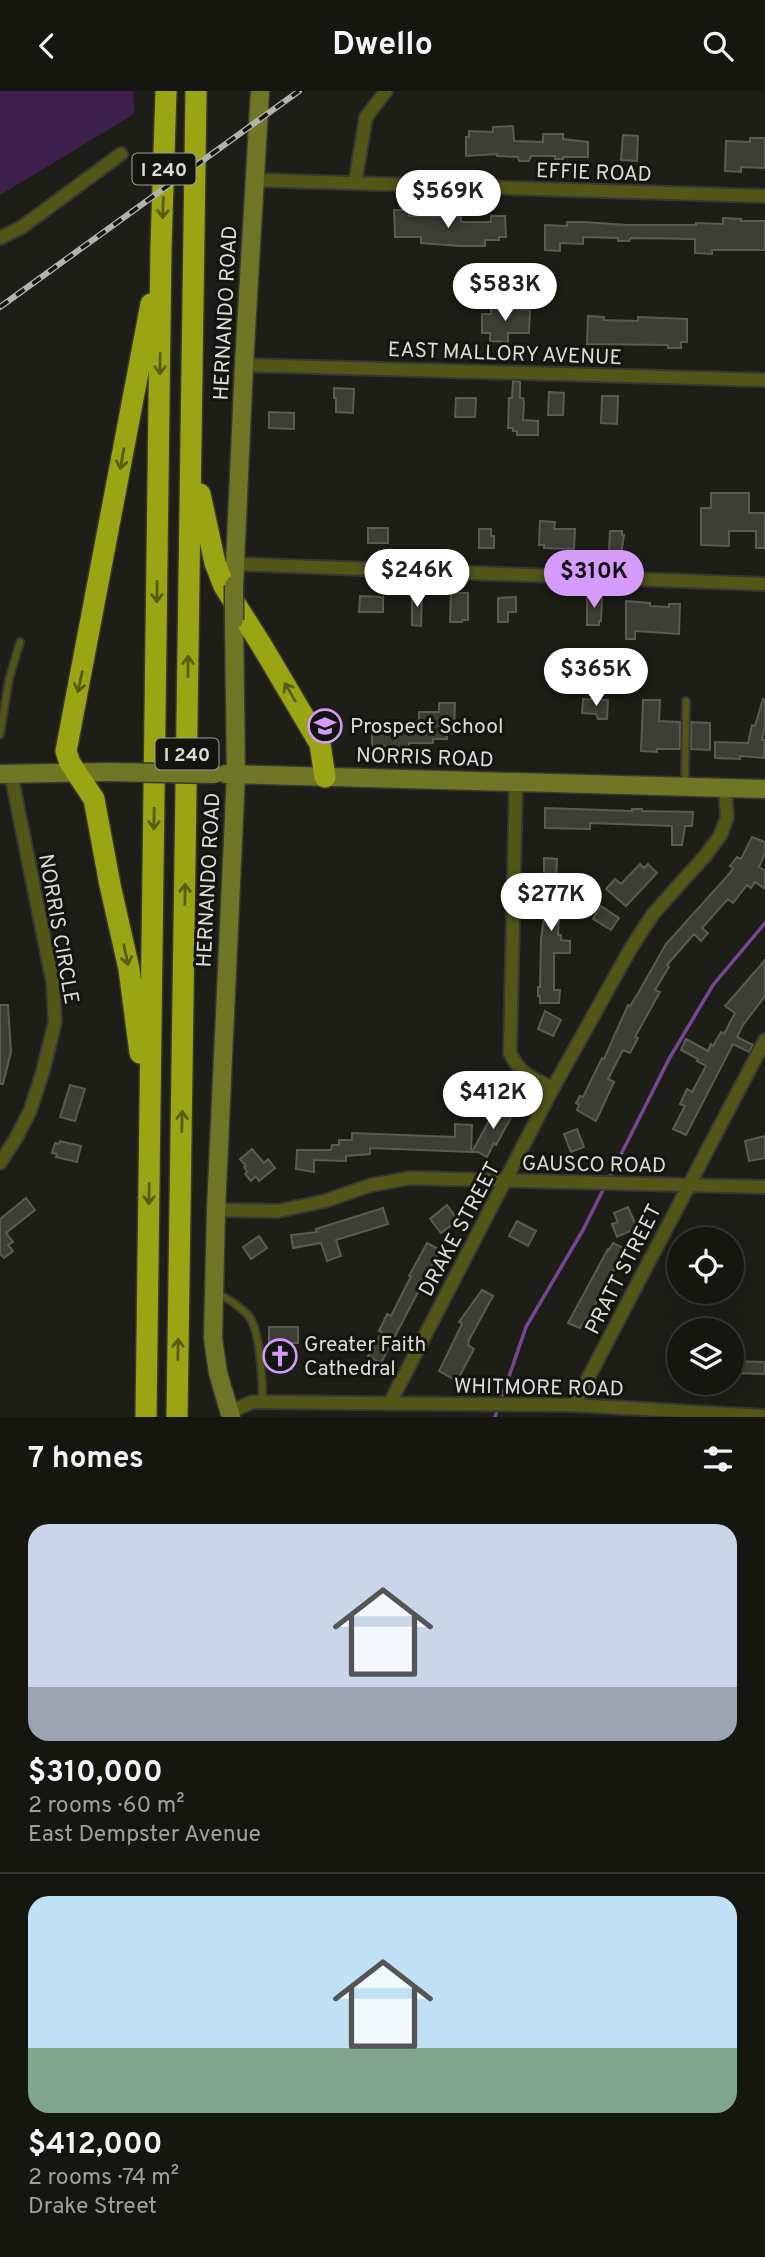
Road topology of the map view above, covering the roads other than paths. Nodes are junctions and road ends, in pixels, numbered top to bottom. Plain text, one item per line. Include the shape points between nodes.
1 (166, 91) edge
2 (196, 91) edge
3 (260, 91) edge
4 (386, 91) edge
5 (121, 154) dead end
6 (255, 180) junction
7 (355, 183) junction
8 (765, 196) edge
9 (0, 238) edge
10 (161, 247) junction
11 (244, 365) junction
12 (765, 380) edge
13 (191, 447) junction
14 (235, 564) junction
15 (765, 584) edge
16 (20, 642) dead end
17 (686, 701) dead end
18 (0, 734) edge
19 (76, 773) junction
20 (6, 774) edge
21 (236, 774) junction
22 (325, 776) junction
23 (516, 782) junction
24 (685, 786) junction
25 (725, 787) junction
26 (765, 789) edge
27 (765, 1040) edge
28 (553, 1089) junction
29 (150, 1115) junction
30 (0, 1163) edge
31 (507, 1181) junction
32 (688, 1185) junction
33 (765, 1187) edge
34 (216, 1210) junction
35 (214, 1292) junction
36 (263, 1402) junction
37 (390, 1403) junction
38 (574, 1405) junction
39 (405, 1411) edge
40 (230, 1414) edge
41 (765, 1416) edge
42 (146, 1417) edge
43 (177, 1417) edge

1 -> 10 highway, I 240
2 - 13 highway, I 240
3 - 6 main road, HERNANDO ROAD
4 - 7 street via 366,117
5 - 9 street via 22,227
6 - 7 street, EFFIE ROAD
6 - 11 main road, HERNANDO ROAD
7 - 8 street, EFFIE ROAD
10 -> 19 highway via 66,751
10 -> 29 highway, I 240
11 - 12 street, EAST MALLORY AVENUE
11 - 14 main road, HERNANDO ROAD
22 -> 13 highway via 320,744 224,586
43 -> 13 highway, I 240
14 - 15 street
14 - 21 main road, HERNANDO ROAD, bridge
16 - 18 lane
17 - 24 lane
19 - 20 main road, NORRIS ROAD
19 - 21 main road, NORRIS ROAD, bridge
19 -> 29 highway via 94,799 130,969
20 - 30 street, NORRIS CIRCLE via 53,983 55,1022 30,1111
21 - 22 main road, NORRIS ROAD
21 - 34 main road, HERNANDO ROAD
22 - 23 main road, NORRIS ROAD
23 - 24 main road, NORRIS ROAD
23 - 28 street via 510,1053 525,1075
24 - 25 main road, NORRIS ROAD
25 - 26 main road, NORRIS ROAD
25 - 28 street, DRAKE STREET via 727,818 720,836 653,914
27 - 32 street, PRATT STREET
28 - 31 street, DRAKE STREET
29 -> 42 highway, I 240
31 - 32 street, GAUSCO ROAD
31 - 34 street, GAUSCO ROAD via 410,1178 278,1211
31 - 37 street, DRAKE STREET
32 - 33 street, GAUSCO ROAD
32 - 38 street, PRATT STREET
34 - 35 main road, HERNANDO ROAD
35 - 36 lane via 249,1316 257,1338
35 - 40 main road, HERNANDO ROAD via 213,1338
36 - 37 street, WHITMORE ROAD
36 - 40 street, WHITMORE ROAD
37 - 39 street, WHITMORE ROAD
38 - 39 street, WHITMORE ROAD
38 - 41 street, WHITMORE ROAD

